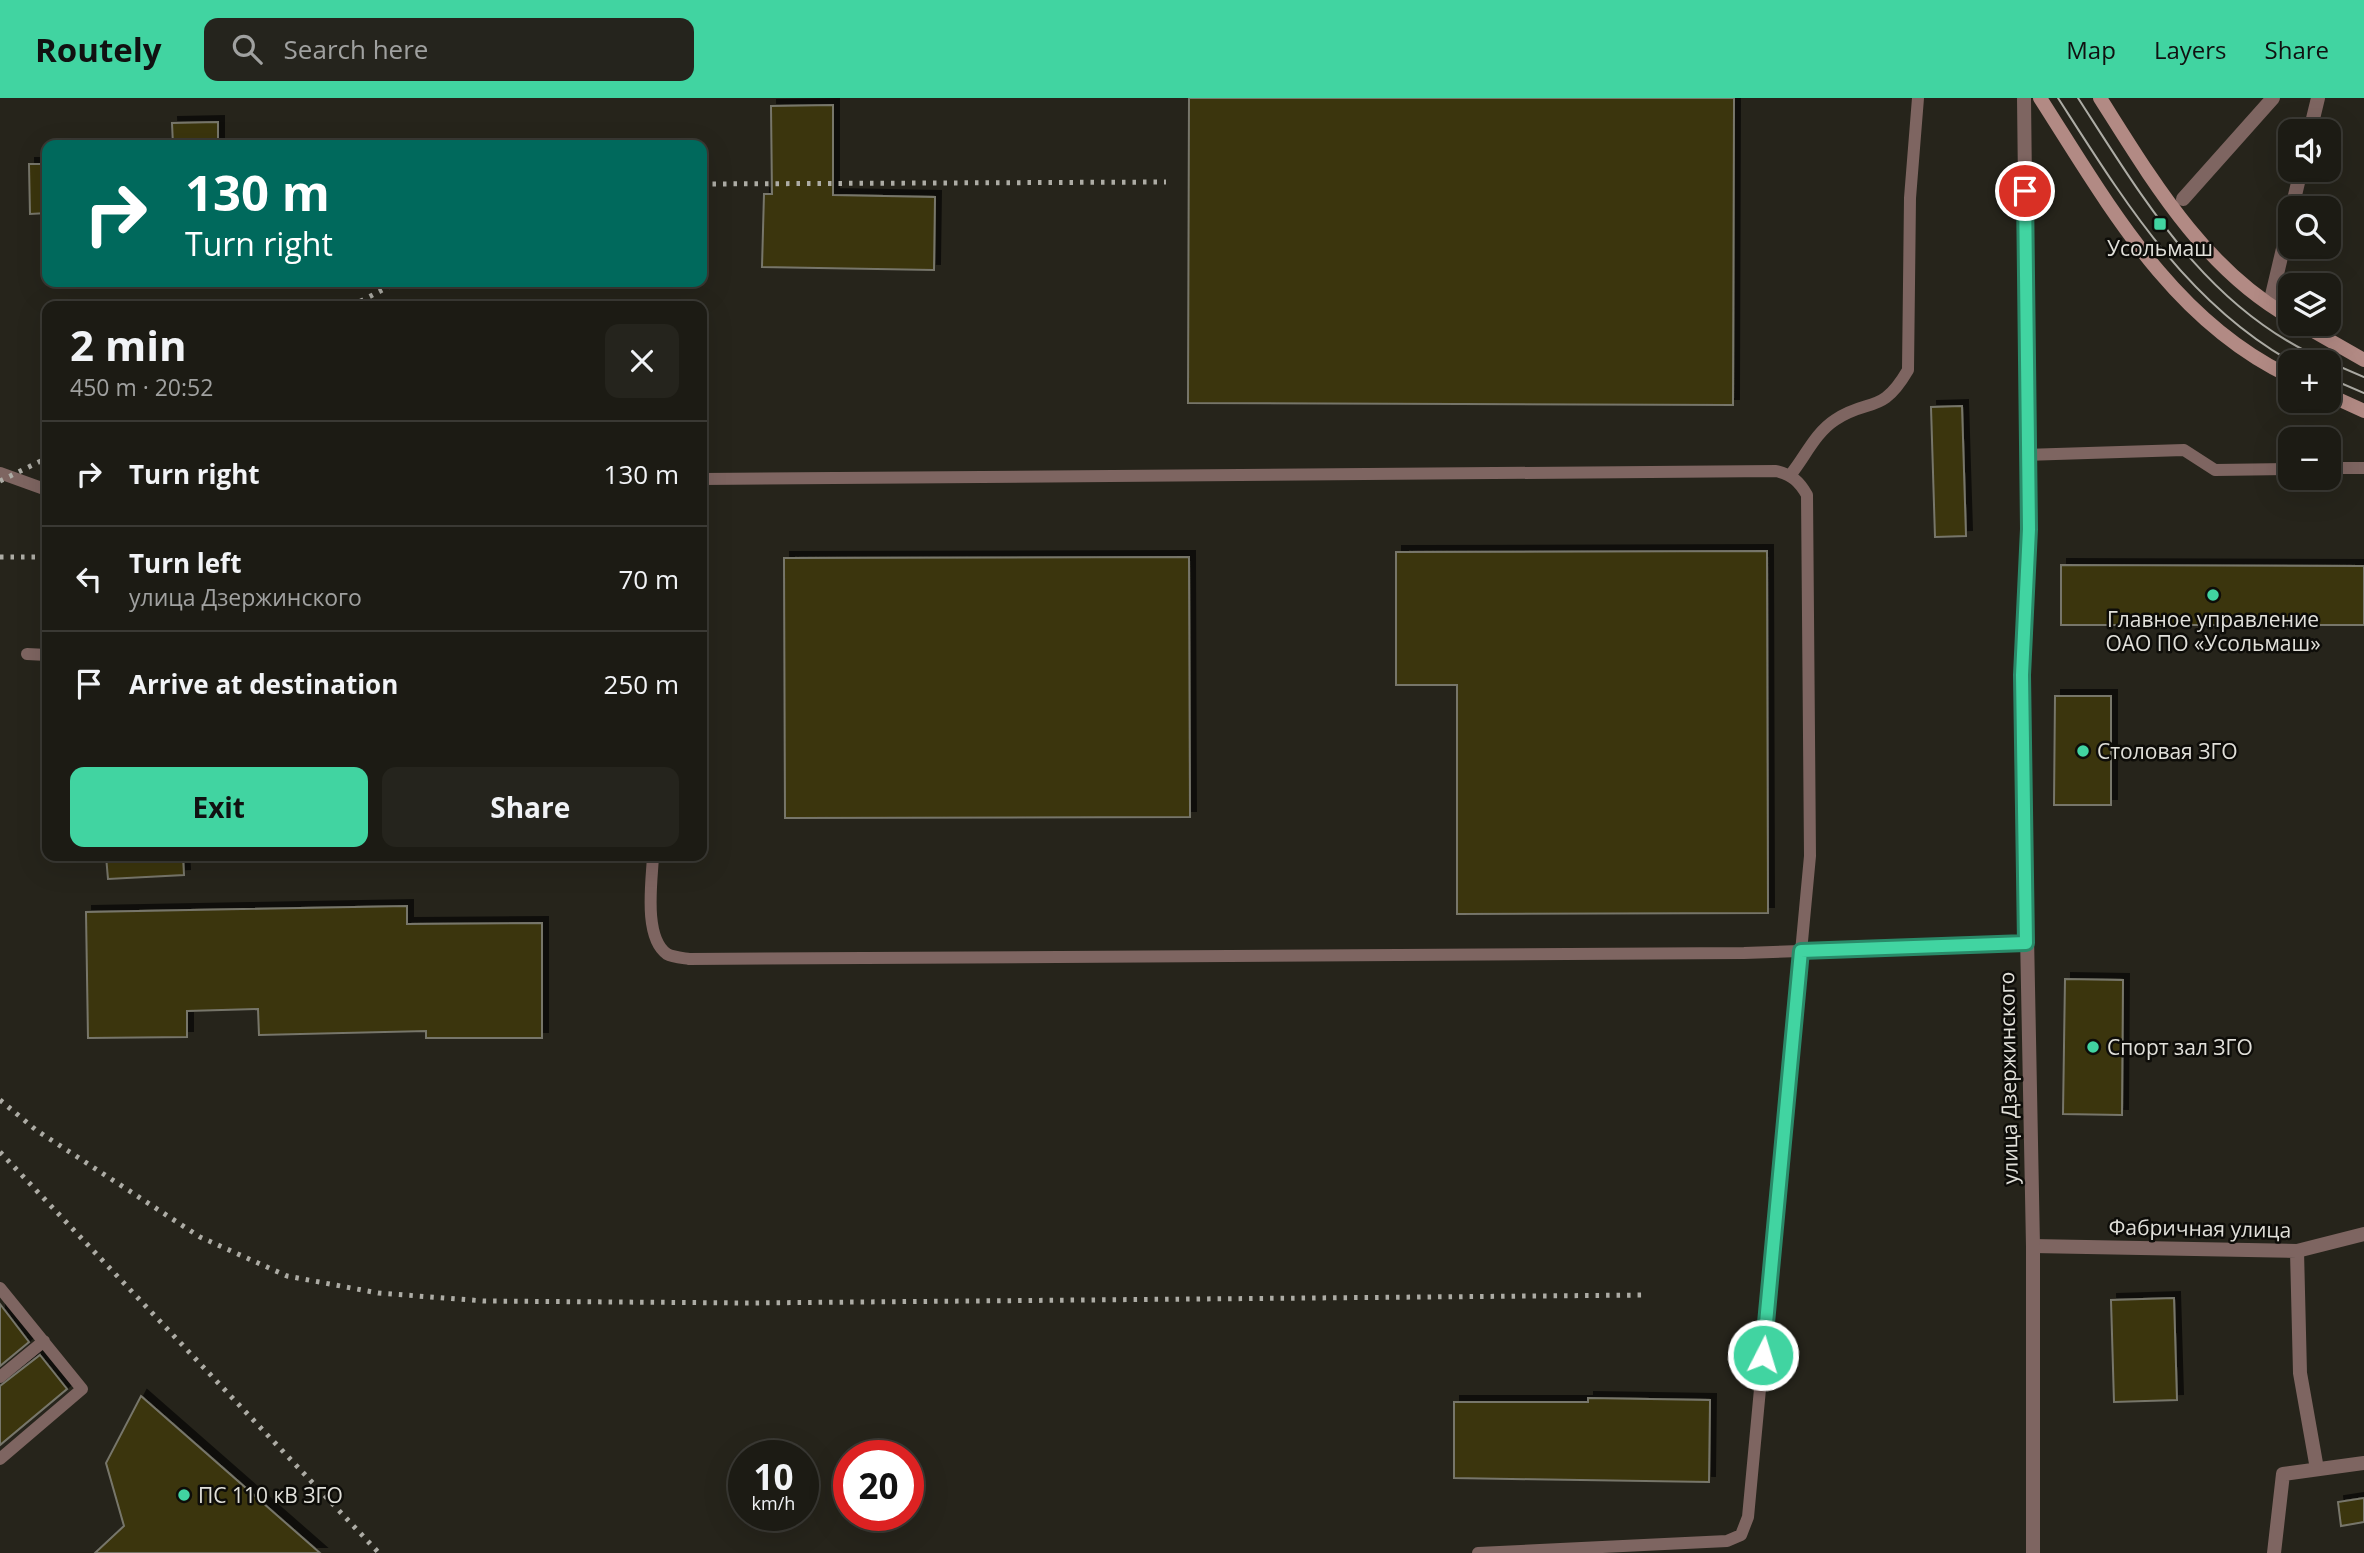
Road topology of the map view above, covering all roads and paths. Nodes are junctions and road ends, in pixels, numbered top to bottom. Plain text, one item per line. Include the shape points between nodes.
1 (1918, 98) edge
2 (2024, 98) edge
3 (2040, 98) edge
4 (2100, 98) edge
5 (2273, 98) edge
6 (2318, 98) edge
7 (2313, 119) edge
8 (2183, 199) dead end
9 (2281, 259) edge
10 (2272, 295) dead end
11 (2278, 311) edge
12 (2322, 336) edge
13 (2364, 360) edge
14 (2278, 369) edge
15 (2341, 400) edge
16 (2364, 411) edge
17 (2028, 455) junction
18 (2341, 468) edge
19 (2364, 468) edge
20 (2278, 469) edge
21 (0, 473) edge
22 (1790, 474) junction
23 (707, 479) edge
24 (42, 488) edge
25 (27, 654) dead end
26 (42, 655) edge
27 (653, 861) edge
28 (2026, 943) junction
29 (1801, 951) junction
30 (2364, 1234) edge
31 (2033, 1246) junction
32 (2297, 1251) junction
33 (2, 1293) edge
34 (44, 1341) junction
35 (0, 1377) edge
36 (0, 1459) edge
37 (2364, 1463) edge
38 (2317, 1469) junction
39 (1478, 1553) edge
40 (2033, 1553) edge
41 (2274, 1553) edge

1 - 22 lane via 1910,198 1908,370 1884,401 1836,419 1820,432
2 - 17 street, улица Дзержинского
3 - 14 main road via 2155,271 2198,314
4 - 11 main road via 2194,238
5 - 8 street
6 - 7 street
9 - 10 street
12 - 13 main road
15 - 16 main road
17 - 20 lane via 2183,450 2215,470
17 - 28 street, улица Дзержинского via 2022,675
18 - 19 lane
21 - 24 lane
22 - 23 lane
22 - 29 lane via 1807,495 1810,856
25 - 26 lane
27 - 29 lane via 651,919 658,943 667,954 689,959
28 - 29 lane
28 - 31 street, улица Дзержинского
29 - 39 lane via 1748,1517 1741,1535 1727,1541
30 - 32 street, Фабричная улица
31 - 32 street, Фабричная улица
31 - 40 street, улица Дзержинского
32 - 38 street via 2301,1373
33 - 34 lane
34 - 35 lane
34 - 36 lane via 82,1389
37 - 38 street
38 - 41 street via 2283,1474

